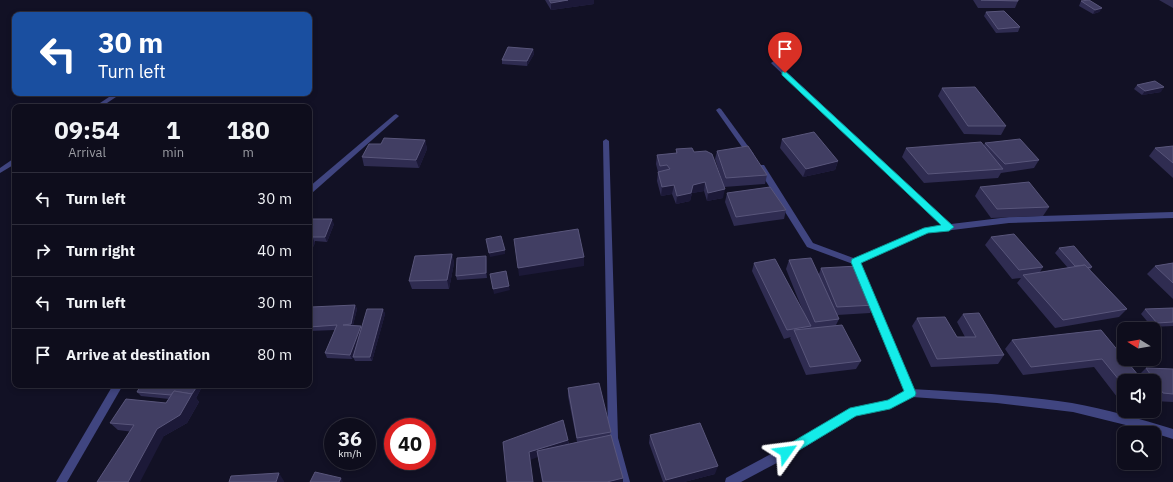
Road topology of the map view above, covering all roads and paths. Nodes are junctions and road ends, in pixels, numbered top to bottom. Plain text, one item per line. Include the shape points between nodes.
1 (774, 63) dead end
2 (114, 96) edge
3 (102, 104) edge
4 (719, 110) dead end
5 (396, 116) dead end
6 (606, 141) dead end
7 (12, 163) edge
8 (0, 171) edge
9 (312, 188) edge
10 (1173, 215) edge
11 (949, 227) junction
12 (856, 262) junction
13 (116, 388) edge
14 (911, 393) junction
15 (1173, 434) edge
16 (61, 482) edge
17 (625, 482) edge
18 (730, 482) edge

1 - 11 street
2 - 3 street
4 - 12 street via 768,177 810,246
5 - 9 street
6 - 17 street via 613,438
7 - 8 street
10 - 11 street via 1009,220
11 - 12 street via 927,230
12 - 14 street
13 - 16 street
14 - 15 street via 1073,408
14 - 18 street via 890,404 854,412

